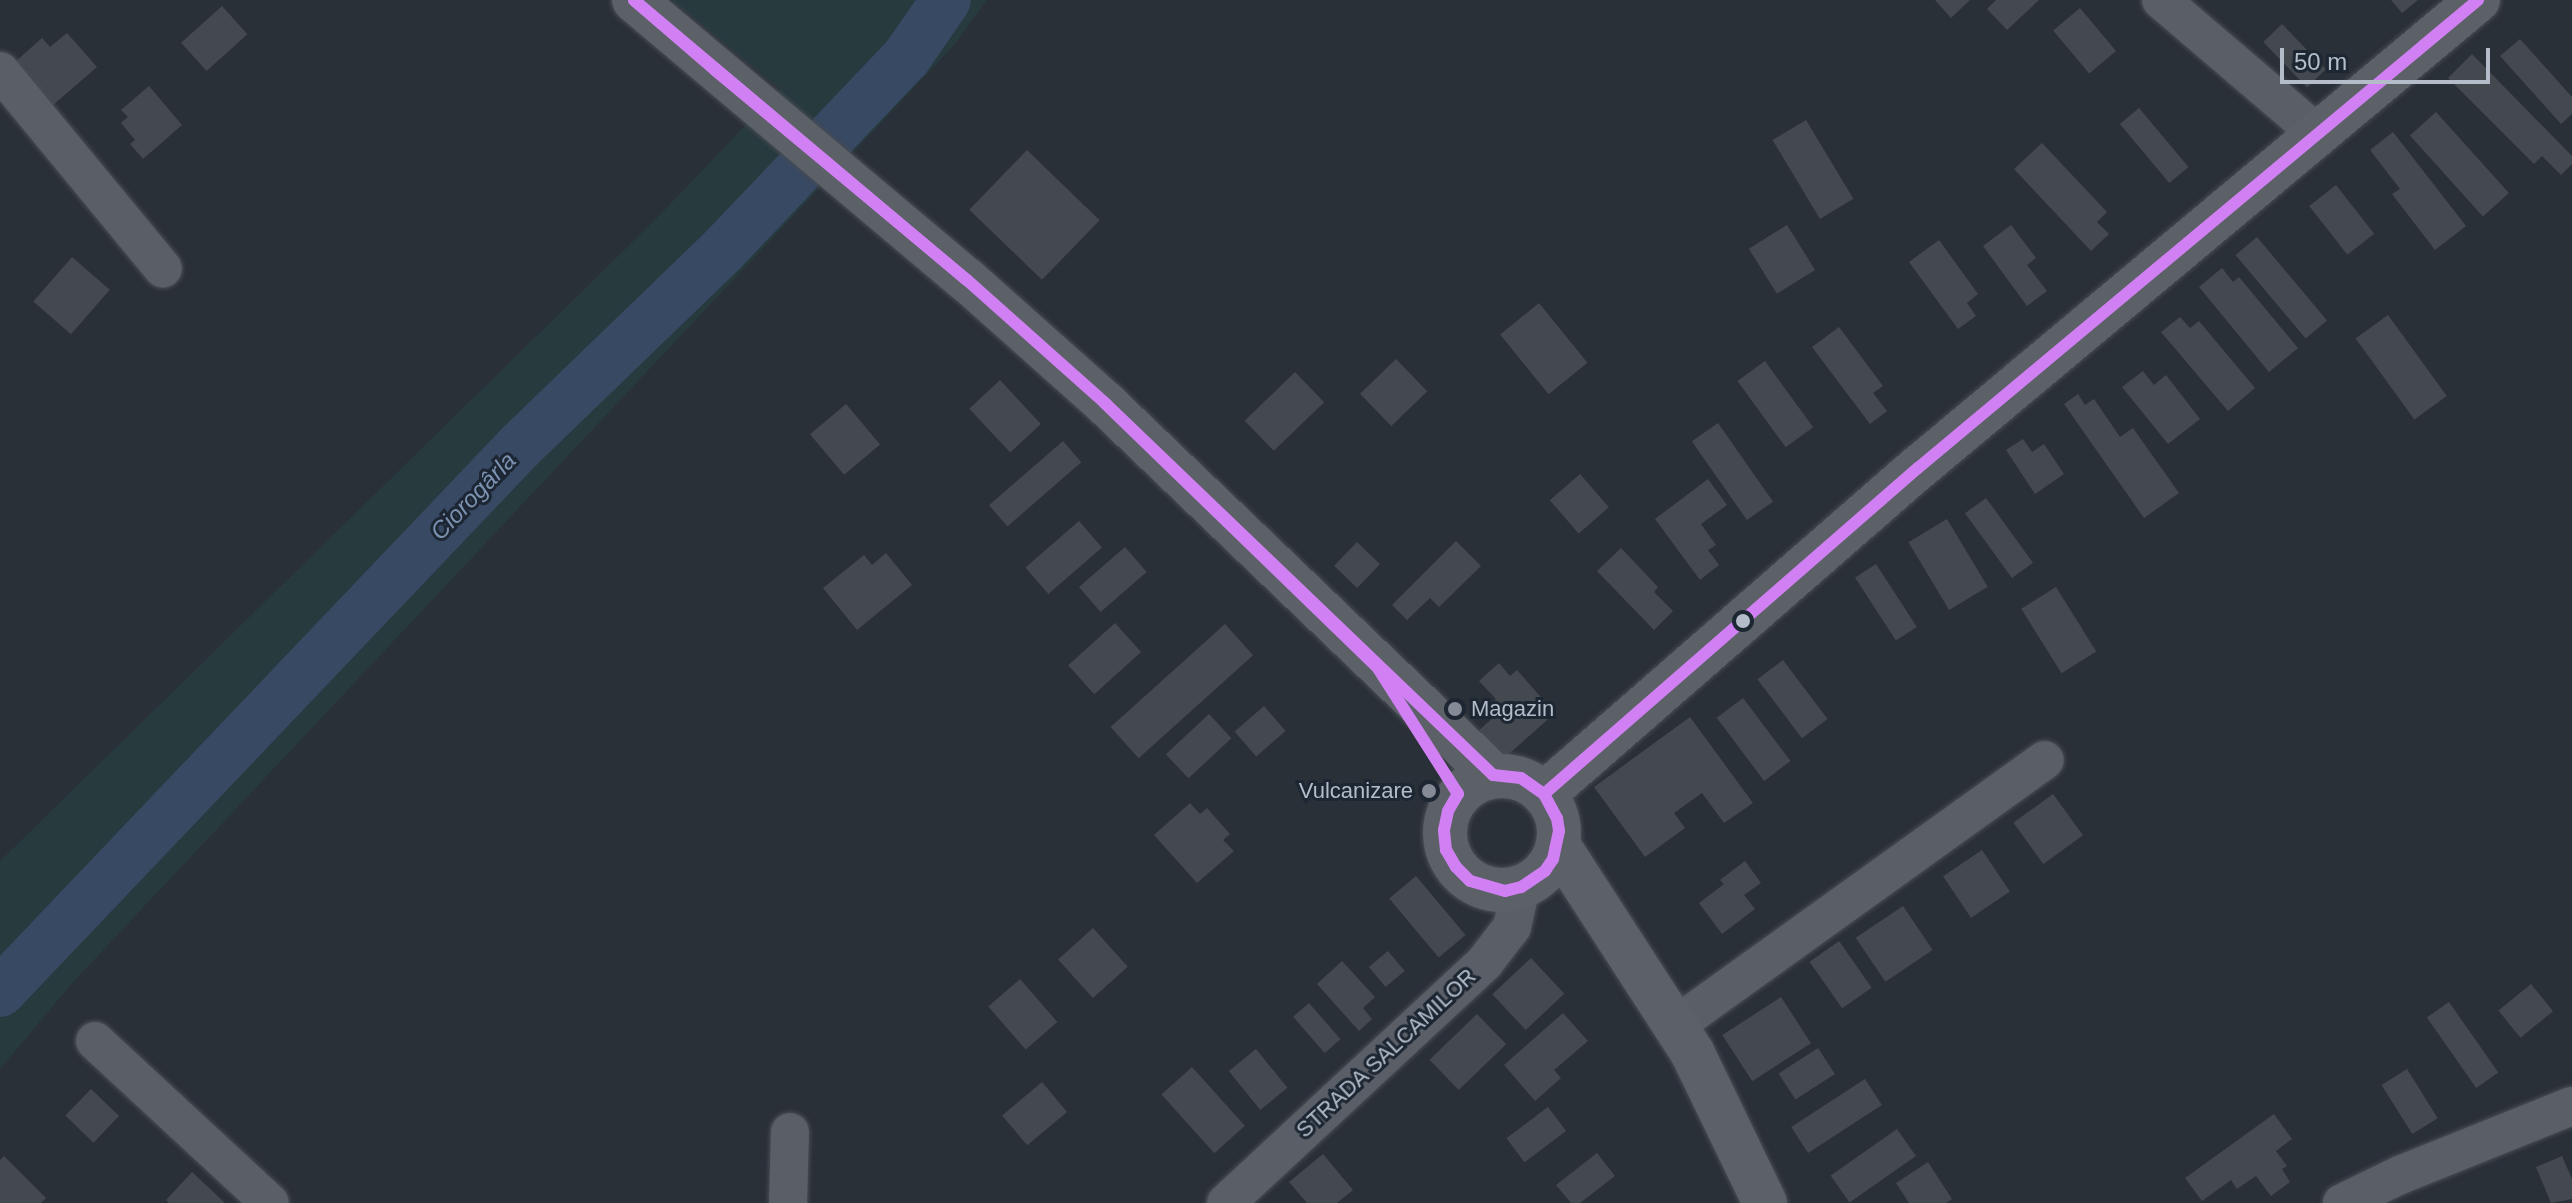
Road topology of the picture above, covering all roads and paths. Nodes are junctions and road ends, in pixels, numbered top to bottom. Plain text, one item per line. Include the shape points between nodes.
1 (634, 0) edge
2 (2161, 0) edge
3 (2478, 0) edge
4 (0, 71) edge
5 (2318, 134) junction
6 (163, 269) dead end
7 (2045, 760) dead end
8 (1475, 785) junction
9 (1544, 794) junction
10 (1558, 845) junction
11 (1527, 884) junction
12 (1643, 975) junction
13 (1676, 1025) junction
14 (95, 1041) dead end
15 (2572, 1106) edge
16 (790, 1132) dead end
17 (270, 1203) edge
18 (788, 1203) edge
19 (1226, 1203) edge
20 (1765, 1203) edge
21 (2342, 1203) edge

1 - 8 main road via 901,223 1106,404 1377,667
2 - 5 street
3 - 5 main road
4 - 6 street
5 - 9 main road via 1918,468
7 - 13 street
8 - 9 main road via 1521,778
8 - 11 main road via 1448,811 1446,850 1470,881 1488,889
9 - 10 main road via 1557,818
10 - 11 main road via 1545,871
10 - 12 main road
11 - 12 main road via 1576,912
11 - 19 street, STRADA SALCAMILOR via 1512,927 1485,962
12 - 13 main road
13 - 20 main road
14 - 17 street
15 - 21 street
16 - 18 street

